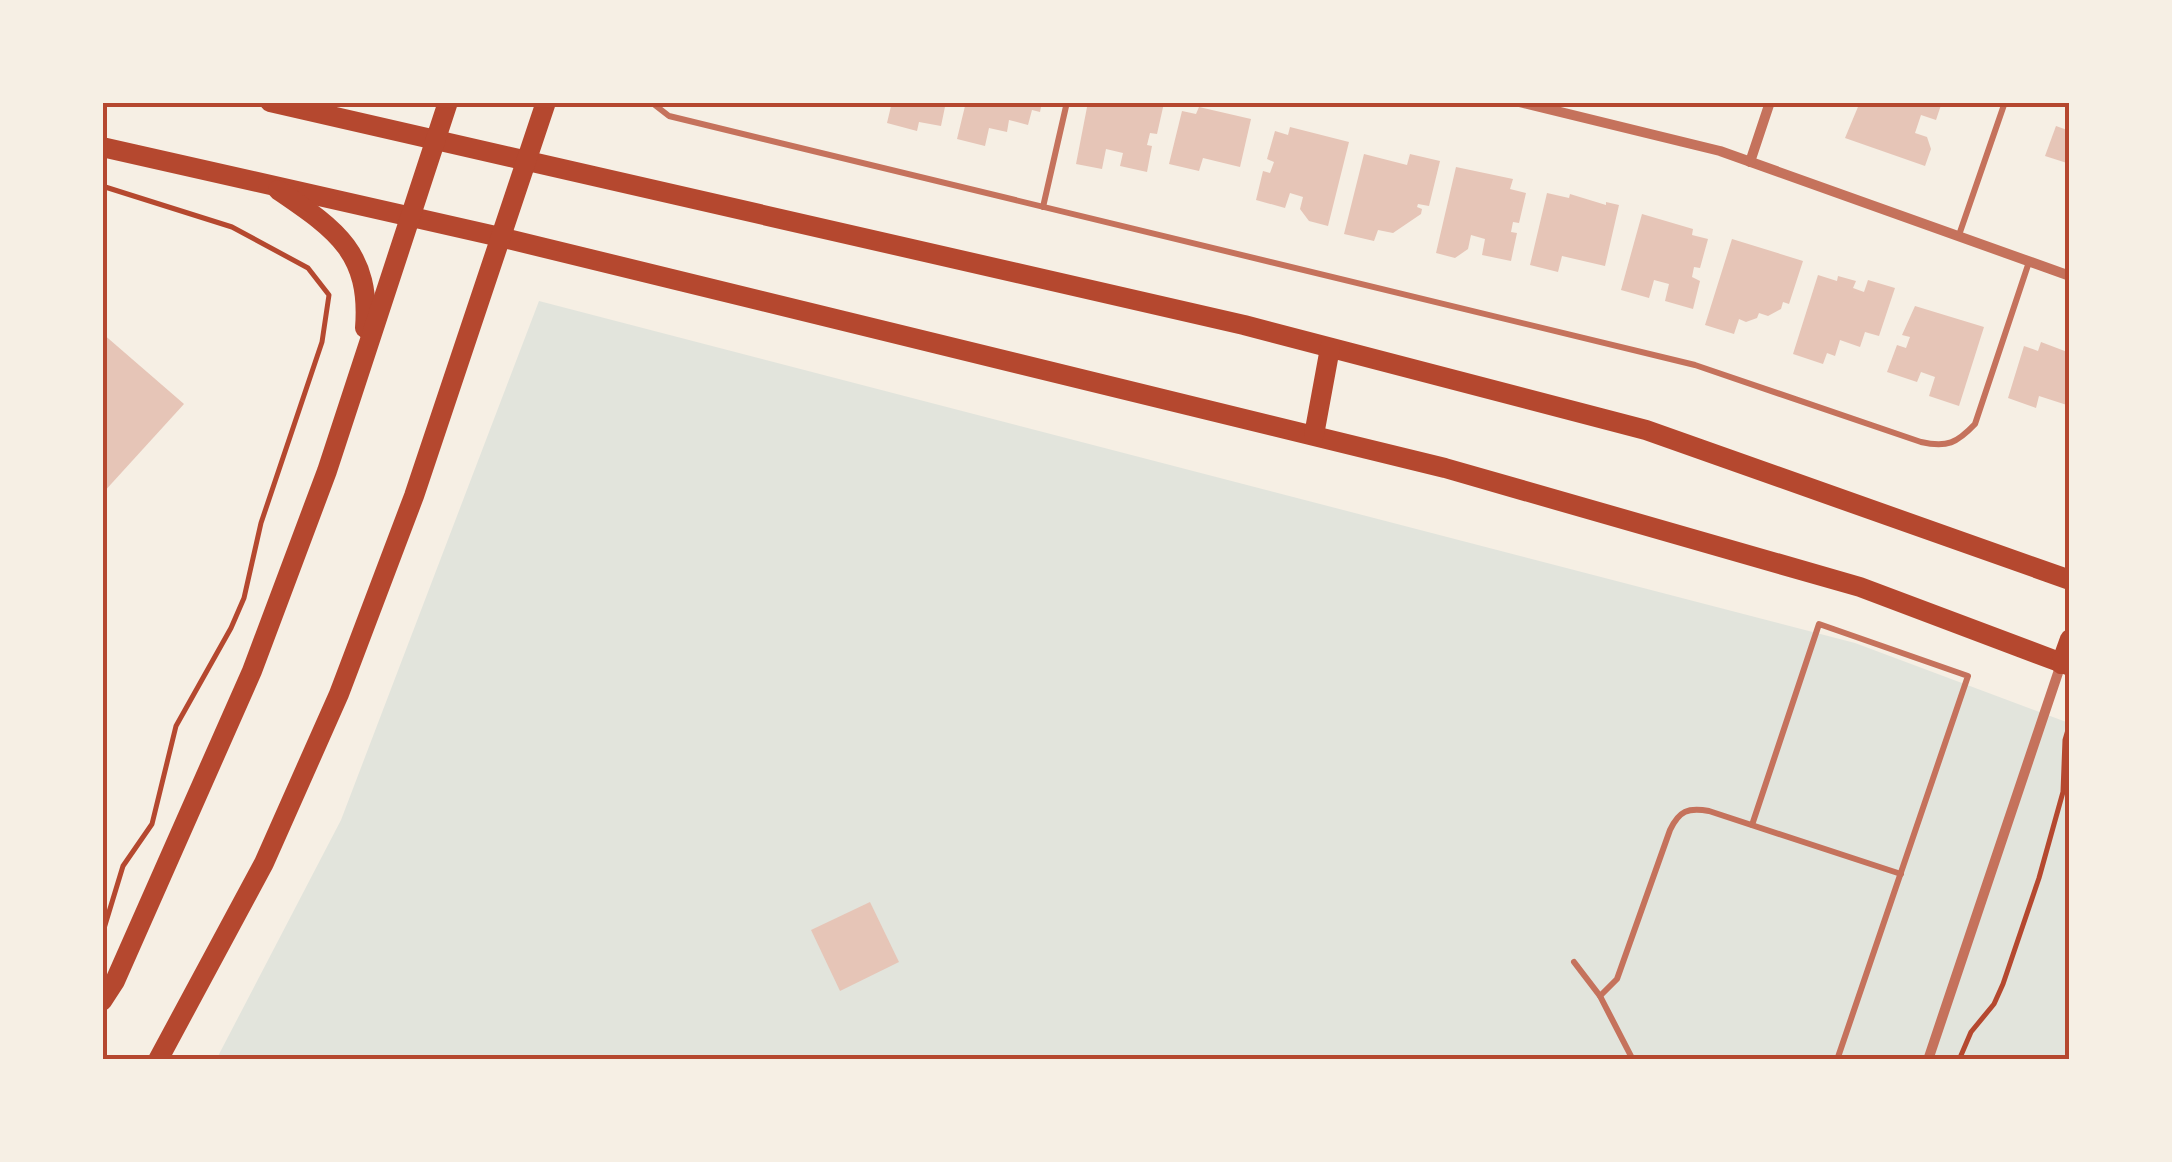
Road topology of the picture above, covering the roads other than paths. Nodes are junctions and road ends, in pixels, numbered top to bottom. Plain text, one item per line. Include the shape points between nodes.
1 (270, 102) edge
2 (448, 102) edge
3 (546, 102) edge
4 (652, 102) edge
5 (1067, 102) edge
6 (1519, 102) edge
7 (1770, 102) edge
8 (2005, 102) edge
9 (1548, 106) edge
10 (435, 142) junction
11 (102, 147) edge
12 (1750, 162) junction
13 (526, 163) junction
14 (268, 184) junction
15 (1043, 207) junction
16 (409, 216) junction
17 (1959, 236) junction
18 (500, 237) junction
19 (2029, 262) junction
20 (2070, 276) edge
21 (1330, 348) junction
22 (362, 360) junction
23 (1314, 435) junction
24 (2070, 580) edge
25 (2070, 639) edge
26 (2065, 665) edge
27 (1752, 826) junction
28 (1900, 874) junction
29 (1574, 962) dead end
30 (1600, 996) junction
31 (102, 1001) edge
32 (158, 1060) edge
33 (1633, 1060) edge
34 (1837, 1060) edge
35 (1928, 1060) edge

1 - 10 main road
2 - 10 main road
3 - 13 main road
4 - 15 lane via 669,116
5 - 15 lane
6 - 9 street
7 - 12 street
8 - 17 lane
9 - 12 street
10 - 13 main road
10 - 16 main road
11 - 14 main road
12 - 17 street
13 - 18 main road
13 - 21 main road
14 - 16 main road
14 - 22 main road via 329,224 352,251 367,303
15 - 19 lane via 1695,365 1944,447 1974,424
16 - 18 main road
16 - 22 main road
17 - 19 street
18 - 23 main road
18 - 32 main road via 339,694 264,863
19 - 20 street
21 - 23 main road
21 - 24 main road via 1646,430
22 - 31 main road via 252,671
23 - 26 main road via 1860,586
25 - 26 main road
26 - 35 street
27 - 28 lane
27 - 28 lane via 1820,624 1968,676
27 - 30 lane via 1696,809 1677,816 1617,979
28 - 34 lane
29 - 30 lane
30 - 33 lane

